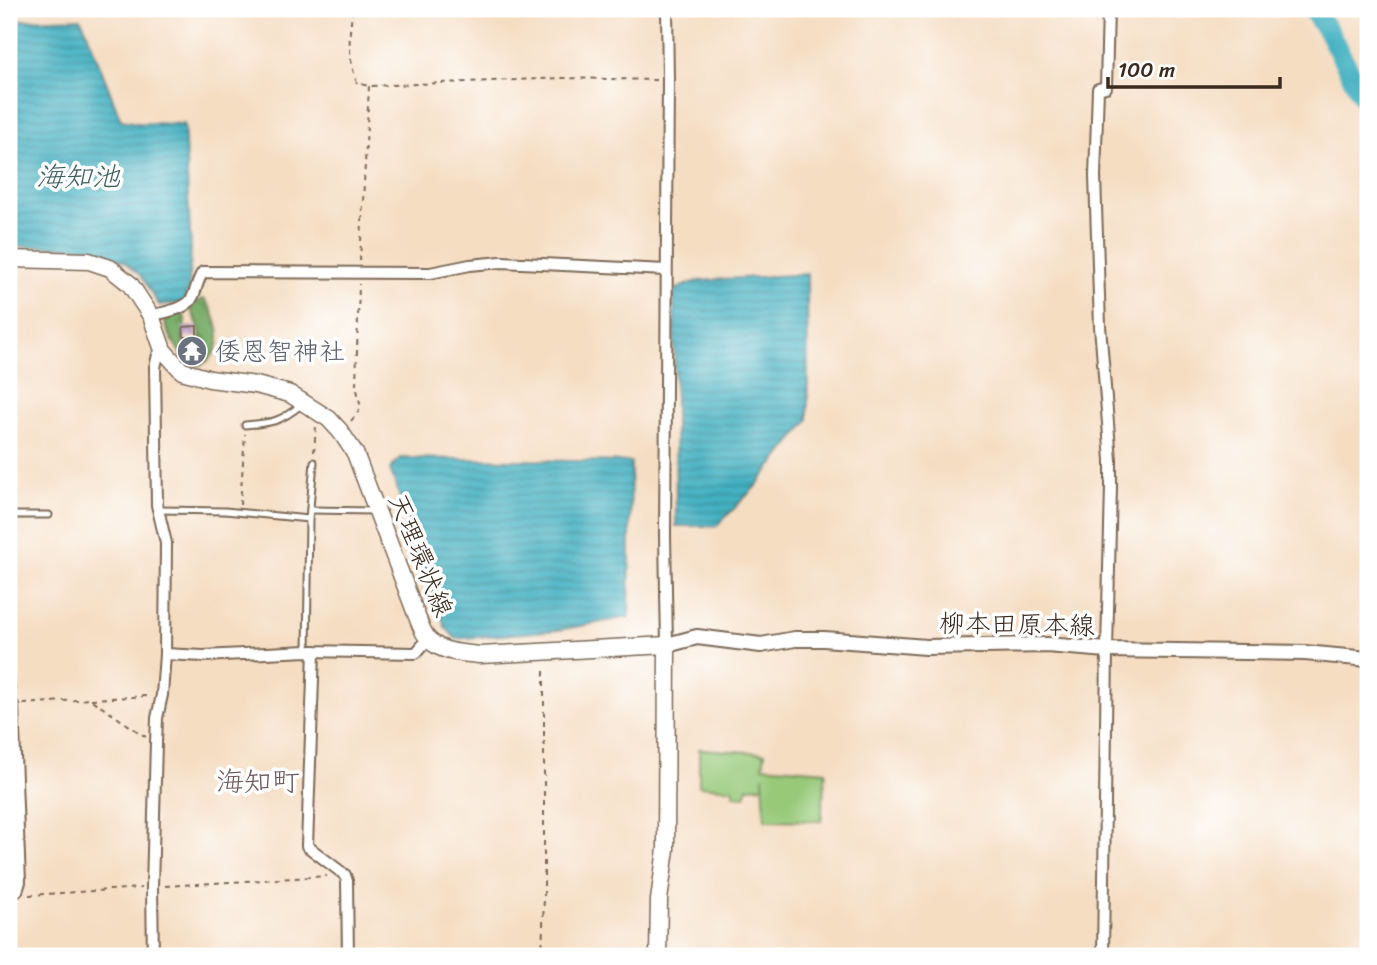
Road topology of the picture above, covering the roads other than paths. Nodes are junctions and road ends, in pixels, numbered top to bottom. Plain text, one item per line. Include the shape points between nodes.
1 (667, 9) edge
2 (1108, 9) edge
3 (9, 258) edge
4 (666, 270) junction
5 (151, 316) junction
6 (163, 350) junction
7 (310, 407) junction
8 (245, 425) road end
9 (314, 462) road end
10 (159, 510) junction
11 (311, 510) junction
12 (376, 511) junction
13 (9, 515) edge
14 (49, 515) dead end
15 (309, 519) junction
16 (428, 639) junction
17 (667, 645) junction
18 (1107, 650) junction
19 (311, 651) junction
20 (9, 653) edge
21 (165, 654) junction
22 (1368, 659) edge
23 (13, 705) joint
24 (10, 896) edge
25 (153, 956) edge
26 (348, 956) edge
27 (658, 956) edge
28 (1103, 956) edge

1 - 4 street
2 - 18 street via 1106,87 1098,89 1095,176 1111,460
3 - 5 main road, 天理環状線 via 89,261 110,268 130,284
4 - 5 street via 501,262 429,273 203,272 187,305
4 - 17 street
5 - 6 main road, 天理環状線
6 - 7 main road, 天理環状線 via 182,371 290,394
6 - 10 street via 155,367
7 - 8 lane via 270,423
7 - 12 main road, 天理環状線 via 329,419 355,453
9 - 11 lane
10 - 15 lane
10 - 21 street via 166,543
11 - 12 lane
11 - 15 lane
12 - 16 main road, 天理環状線
13 - 14 lane
15 - 19 lane
16 - 17 main road, 天理環状線 via 442,649 480,655
16 - 19 street via 416,653
17 - 18 main road, 柳本田原本線 via 697,637 761,645 824,639 926,647 1047,645
17 - 27 main road via 666,849
18 - 22 main road, 柳本田原本線 via 1305,653
18 - 28 street
19 - 21 street
19 - 26 street via 307,846 345,875
20 - 23 lane
21 - 25 street via 156,743
23 - 24 street via 19,881

